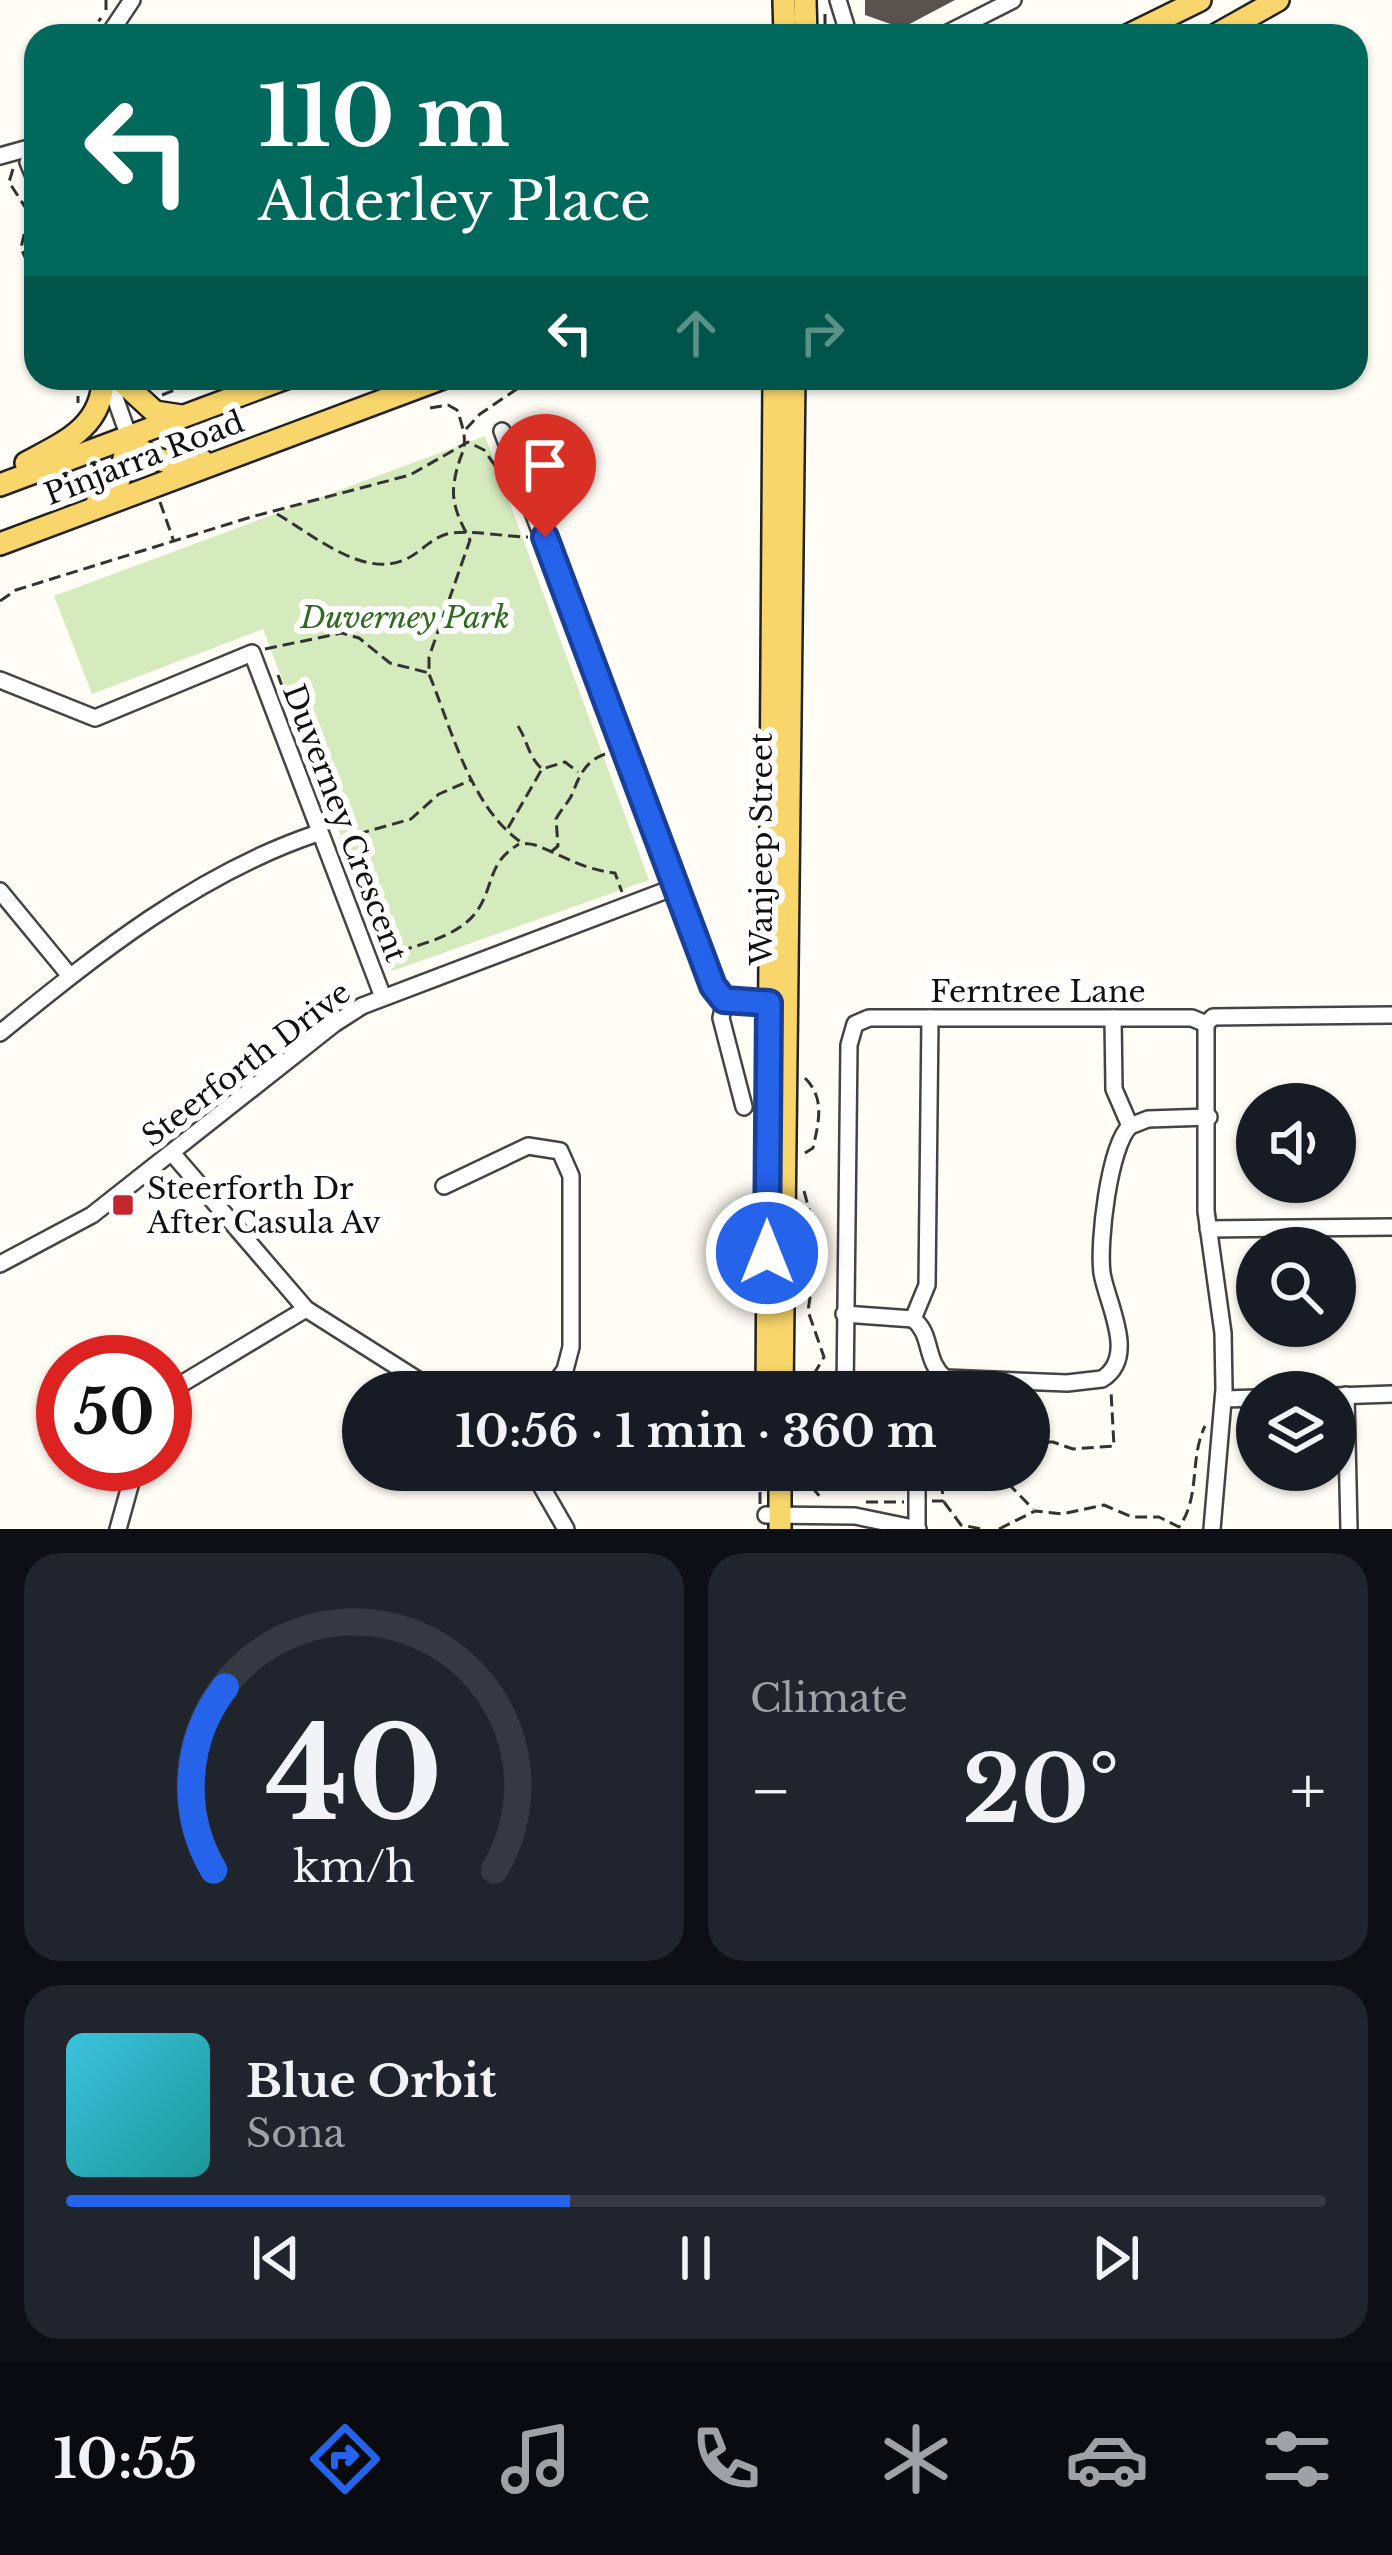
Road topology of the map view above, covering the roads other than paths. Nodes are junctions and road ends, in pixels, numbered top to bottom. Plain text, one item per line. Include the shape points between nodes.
1 (1013, 0) edge
2 (1174, 0) edge
3 (1200, 0) edge
4 (1278, 0) edge
5 (966, 24) edge
6 (1145, 24) edge
7 (1151, 24) edge
8 (1235, 24) edge
9 (102, 390) edge
10 (110, 390) edge
11 (131, 390) edge
12 (254, 390) edge
13 (411, 390) edge
14 (775, 390) edge
15 (793, 390) edge
16 (187, 415) junction
17 (502, 431) dead end
18 (129, 436) junction
19 (242, 454) junction
20 (783, 475) junction
21 (0, 482) edge
22 (79, 514) junction
23 (0, 544) edge
24 (0, 680) edge
25 (321, 838) junction
26 (675, 886) junction
27 (0, 891) edge
28 (70, 976) junction
29 (383, 997) junction
30 (724, 1000) junction
31 (779, 1003) junction
32 (1392, 1016) edge
33 (930, 1018) junction
34 (1113, 1018) junction
35 (1206, 1024) junction
36 (0, 1033) edge
37 (744, 1107) dead end
38 (1209, 1117) junction
39 (1130, 1126) junction
40 (172, 1153) junction
41 (445, 1186) dead end
42 (1392, 1227) edge
43 (1208, 1229) junction
44 (0, 1264) edge
45 (306, 1309) junction
46 (844, 1314) junction
47 (913, 1318) junction
48 (404, 1371) edge
49 (564, 1371) edge
50 (767, 1371) edge
51 (782, 1371) edge
52 (845, 1371) edge
53 (192, 1378) edge
54 (1392, 1394) edge
55 (1356, 1395) edge
56 (1224, 1399) junction
57 (1236, 1399) edge
58 (129, 1491) edge
59 (544, 1491) edge
60 (918, 1491) edge
61 (1347, 1491) edge
62 (770, 1519) edge
63 (118, 1529) edge
64 (566, 1529) edge
65 (918, 1529) edge
66 (1212, 1529) edge
67 (1349, 1529) edge

1 - 5 street
2 - 6 street
3 - 7 main road
4 - 8 main road
9 - 21 main road via 81,431
10 - 18 street
11 - 16 main road via 163,416
12 - 16 main road, Pinjarra Road
13 - 19 main road, Pinjarra Road
14 - 20 main road, Wanjeep Street
15 - 20 main road, Wanjeep Street
16 - 18 main road, Pinjarra Road
17 - 26 street
18 - 19 main road via 142,452 173,464
18 - 21 main road, Pinjarra Road
18 - 22 main road via 112,491
19 - 22 main road, Pinjarra Road
20 - 31 main road, Wanjeep Street
22 - 23 main road, Pinjarra Road
24 - 25 street, Duverney Crescent via 95,718 252,653
25 - 28 street via 209,880
25 - 29 street, Duverney Crescent
26 - 29 street, Steerforth Drive
26 - 30 street
27 - 28 street
28 - 36 street
29 - 40 street, Steerforth Drive via 334,1024
30 - 31 street
30 - 37 street via 721,1018
31 - 50 main road, Wanjeep Street
31 - 51 main road, Wanjeep Street
32 - 35 street, Ferntree Lane via 1213,1017
33 - 34 street, Ferntree Lane
33 - 46 street, Ferntree Lane via 855,1024
33 - 47 street via 927,1285
34 - 35 street, Ferntree Lane
34 - 39 street via 1114,1089
35 - 38 street
38 - 39 street
38 - 43 street
39 - 47 street via 1118,1140 1106,1214 1102,1272 1118,1331 1109,1375 1066,1383 945,1378
40 - 44 street, Steerforth Drive via 92,1215
40 - 45 street
41 - 49 street via 528,1146 560,1151 572,1176 572,1347
42 - 43 street
43 - 56 street
45 - 48 street
45 - 53 street
46 - 47 street
46 - 52 street
54 - 55 street
56 - 57 street
56 - 66 street
58 - 63 street
59 - 64 street
60 - 65 street
61 - 67 street
62 - 65 street via 855,1516

